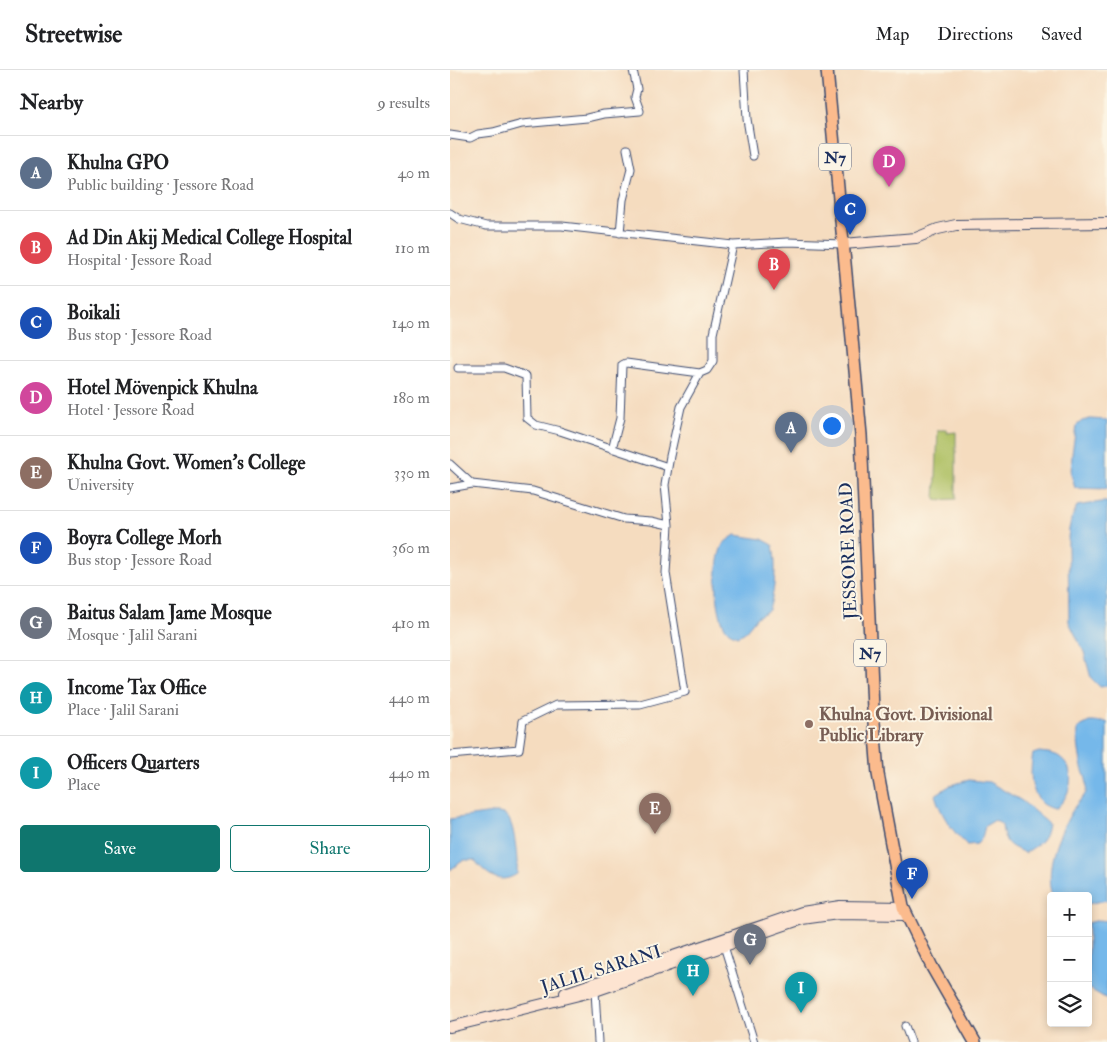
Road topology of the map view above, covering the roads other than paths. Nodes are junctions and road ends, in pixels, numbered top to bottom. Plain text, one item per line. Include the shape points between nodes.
1 (633, 70) edge
2 (744, 70) edge
3 (827, 70) edge
4 (450, 135) edge
5 (627, 149) dead end
6 (753, 156) dead end
7 (450, 213) edge
8 (1107, 223) edge
9 (620, 233) junction
10 (843, 244) junction
11 (732, 245) junction
12 (458, 368) dead end
13 (700, 373) junction
14 (612, 449) junction
15 (450, 464) edge
16 (668, 467) junction
17 (472, 484) junction
18 (450, 488) edge
19 (669, 525) junction
20 (450, 755) edge
21 (904, 911) junction
22 (724, 946) junction
23 (595, 991) junction
24 (450, 1020) edge
25 (906, 1026) dead end
26 (450, 1027) edge
27 (598, 1042) edge
28 (754, 1042) edge
29 (911, 1042) edge
30 (975, 1042) edge

1 - 4 street via 637,89 635,97 640,111 522,124 470,138
2 - 6 street
3 - 10 highway, JESSORE ROAD / N7
5 - 9 street via 631,169 623,200
7 - 9 street via 459,219 486,226 562,226
8 - 10 main road via 956,225 916,238
9 - 11 street
10 - 11 street
10 - 21 highway, JESSORE ROAD / N7 via 861,435 878,774
11 - 13 street via 713,334 713,361 707,370
12 - 14 street via 504,368 526,376 527,418 536,425
13 - 14 street via 622,365 620,418
13 - 16 street via 681,407
14 - 16 street
15 - 17 street
16 - 19 street via 665,485
17 - 18 street
17 - 19 street via 533,491 624,519
19 - 20 street via 666,573 685,692 640,704 556,705 523,721 519,749
21 - 22 main road, JALIL SARANI via 838,914 802,920
21 - 24 main road, JALIL SARANI via 840,906 802,912 567,992
21 - 30 highway, JESSORE ROAD / N7
22 - 23 main road, JALIL SARANI
22 - 28 street
23 - 26 main road, JALIL SARANI
23 - 27 street
25 - 29 street

